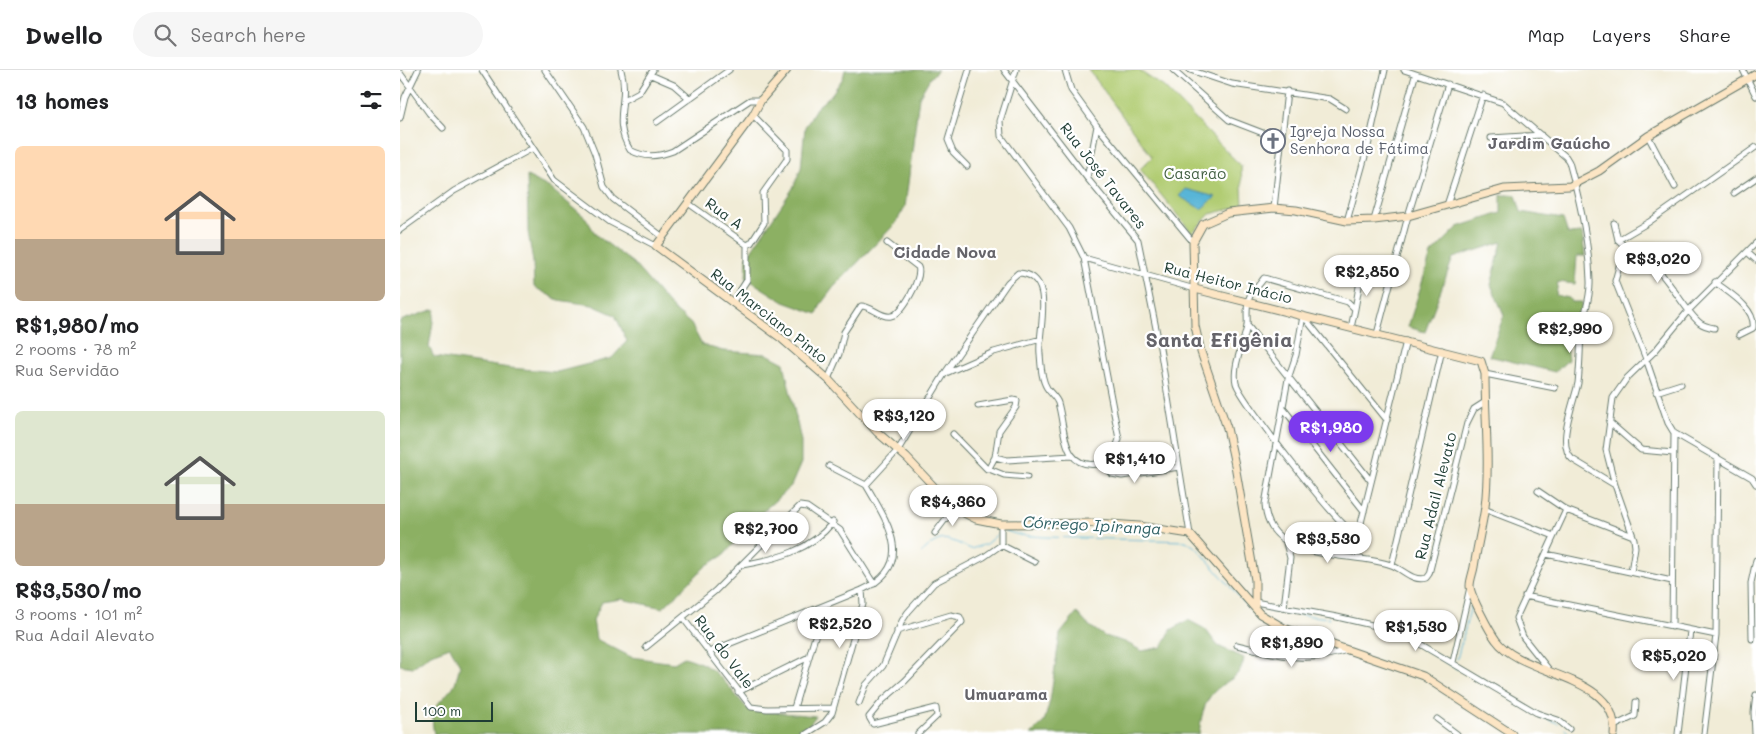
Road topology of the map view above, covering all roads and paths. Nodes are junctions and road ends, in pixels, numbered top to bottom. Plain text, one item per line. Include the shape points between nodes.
1 (418, 70) edge
2 (482, 70) edge
3 (545, 70) edge
4 (621, 70) edge
5 (729, 70) edge
6 (787, 70) edge
7 (969, 70) edge
8 (1004, 70) edge
9 (1016, 70) edge
10 (1065, 70) edge
11 (1173, 70) edge
12 (1190, 70) edge
13 (1385, 70) edge
14 (1404, 70) edge
15 (1743, 70) edge
16 (652, 72) edge
17 (400, 73) edge
18 (1756, 74) edge
19 (1415, 76) junction
20 (1748, 78) junction
21 (1013, 80) junction
22 (1448, 84) junction
23 (410, 85) junction
24 (1287, 91) junction
25 (1483, 94) junction
26 (1756, 96) edge
27 (690, 99) junction
28 (624, 100) junction
29 (761, 100) junction
30 (1346, 108) dead end
31 (753, 115) junction
32 (400, 118) edge
33 (657, 122) dead end
34 (1097, 126) junction
35 (443, 128) dead end
36 (1541, 135) junction
37 (1648, 136) junction
38 (1491, 138) dead end
39 (1281, 140) junction
40 (1756, 147) edge
41 (532, 148) junction
42 (967, 166) dead end
43 (1088, 178) junction
44 (1756, 178) edge
45 (1576, 184) junction
46 (1675, 186) dead end
47 (1734, 193) dead end
48 (688, 203) junction
49 (1447, 205) junction
50 (1274, 208) junction
51 (1408, 216) junction
52 (1374, 220) junction
53 (1347, 221) junction
54 (1614, 222) dead end
55 (400, 230) edge
56 (663, 237) junction
57 (1618, 240) junction
58 (1193, 242) junction
59 (887, 243) dead end
60 (1756, 243) edge
61 (746, 245) junction
62 (656, 246) junction
63 (1747, 252) junction
64 (1629, 253) junction
65 (1084, 258) junction
66 (1756, 260) edge
67 (1147, 277) junction
68 (1360, 281) dead end
69 (1715, 282) junction
70 (1195, 289) junction
71 (732, 304) junction
72 (1247, 304) junction
73 (1355, 309) junction
74 (1688, 311) junction
75 (1303, 316) junction
76 (1247, 325) junction
77 (1351, 328) junction
78 (1714, 328) dead end
79 (1376, 334) junction
80 (1740, 335) dead end
81 (1041, 339) junction
82 (1406, 341) junction
83 (1442, 350) junction
84 (1646, 359) junction
85 (945, 374) junction
86 (1485, 374) junction
87 (828, 379) junction
88 (1288, 379) junction
89 (1682, 384) dead end
90 (1555, 388) dead end
91 (1656, 392) junction
92 (1485, 402) junction
93 (978, 406) dead end
94 (1282, 408) junction
95 (1387, 420) junction
96 (1609, 422) junction
97 (1674, 433) junction
98 (953, 434) dead end
99 (1276, 441) junction
100 (898, 450) junction
101 (1673, 453) junction
102 (1072, 456) junction
103 (995, 457) junction
104 (1718, 458) junction
105 (1103, 463) junction
106 (829, 466) dead end
107 (1179, 467) junction
108 (989, 469) junction
109 (1027, 478) dead end
110 (1371, 481) junction
111 (1756, 484) edge
112 (866, 485) junction
113 (1615, 485) junction
114 (1538, 491) dead end
115 (954, 508) junction
116 (1484, 509) junction
117 (1566, 510) junction
118 (1364, 511) junction
119 (833, 522) junction
120 (1001, 526) junction
121 (935, 533) dead end
122 (1190, 534) junction
123 (1554, 536) junction
124 (1633, 536) junction
125 (1286, 543) junction
126 (1001, 545) junction
127 (1546, 554) junction
128 (1756, 560) edge
129 (1035, 562) dead end
130 (741, 565) junction
131 (1392, 565) junction
132 (1631, 572) junction
133 (1672, 581) junction
134 (874, 584) junction
135 (1470, 587) junction
136 (862, 590) junction
137 (1525, 596) junction
138 (1255, 605) junction
139 (824, 606) junction
140 (1284, 608) junction
141 (683, 618) junction
142 (1672, 627) junction
143 (898, 631) junction
144 (1690, 631) junction
145 (1716, 635) junction
146 (1752, 639) dead end
147 (1237, 645) dead end
148 (646, 647) dead end
149 (1347, 649) junction
150 (709, 652) junction
151 (809, 656) junction
152 (1453, 662) junction
153 (1550, 671) junction
154 (738, 692) junction
155 (1756, 695) edge
156 (1636, 702) dead end
157 (859, 703) dead end
158 (794, 708) junction
159 (833, 708) junction
160 (1437, 719) dead end
161 (1569, 730) dead end
162 (1614, 730) edge
163 (806, 734) edge
164 (918, 734) edge
165 (1457, 734) edge
166 (1512, 734) edge
167 (1678, 734) edge
168 (1704, 734) edge
169 (1755, 734) edge

1 - 23 street
2 - 41 street, Rua Marciano Pinto
3 - 56 street via 584,127 604,186 613,198
4 - 28 street
5 - 27 street
6 - 29 street
7 - 42 street via 948,140 953,152
8 - 21 street, Rua José Tavares
9 - 21 street
10 - 34 street via 1072,90
11 - 39 street via 1229,120
12 - 24 street via 1232,84
13 - 53 street
14 - 19 street
15 - 20 street
16 - 27 street via 674,84
16 - 28 street via 639,92
17 - 23 street
18 - 20 street
19 - 22 street
19 - 52 street
20 - 26 street
20 - 37 street
21 - 43 street, Rua José Tavares
21 - 65 street via 1000,121 1001,136 1069,228
22 - 25 street
22 - 51 street
23 - 32 street
23 - 35 street via 429,114
24 - 30 street via 1330,99
24 - 39 street
25 - 36 street via 1503,103
25 - 49 street
27 - 33 street
28 - 29 street via 620,123 626,142 630,150 647,156 672,151 750,100
29 - 31 street
31 - 48 street
31 - 61 street via 787,150 787,159 763,194 764,223 751,243
34 - 43 street
34 - 58 street
36 - 38 street
36 - 45 street via 1566,157
37 - 45 street
37 - 46 street
39 - 50 street
40 - 57 street
41 - 55 street via 454,191
41 - 62 street, Rua Marciano Pinto via 554,180 581,202 610,222
43 - 67 street, Rua José Tavares via 1138,240
44 - 47 street
45 - 49 street via 1558,188 1504,189
45 - 113 street via 1584,213 1590,283 1581,332 1579,375 1564,437 1565,445 1572,459
48 - 56 street
48 - 61 street, Rua A
49 - 51 street
50 - 53 street
50 - 58 street via 1228,213 1210,220 1198,230
51 - 52 street
51 - 79 street
52 - 53 street
54 - 57 street
56 - 62 street
57 - 64 street
58 - 70 street
59 - 87 street via 918,267 918,281 897,314 890,317 861,306 844,332
60 - 63 street
61 - 71 street via 748,280
62 - 71 street, Rua Marciano Pinto
63 - 66 street
63 - 69 street
64 - 74 street via 1640,257 1668,279
64 - 84 street via 1620,263 1615,281
65 - 67 street, Rua Heitor Inácio
65 - 105 street via 1119,439 1114,454
67 - 70 street, Rua Heitor Inácio
67 - 107 street, Rua José Tavares
68 - 73 street
69 - 74 street
69 - 80 street via 1752,312 1753,328
70 - 72 street, Rua Heitor Inácio
70 - 138 street via 1195,326 1200,352 1236,464 1255,580
71 - 87 street, Rua Marciano Pinto via 782,339
72 - 73 street via 1264,278 1348,302
72 - 75 street, Rua Heitor Inácio
72 - 76 street
73 - 77 street
74 - 78 street via 1700,323
74 - 84 street
75 - 77 street, Rua Heitor Inácio
75 - 88 street
75 - 95 street
76 - 88 street
76 - 99 street via 1236,384
77 - 79 street, Rua Heitor Inácio
79 - 82 street, Rua Heitor Inácio
81 - 85 street via 994,352
81 - 85 street via 1043,299 1039,284 1030,276 1018,273 1008,282
81 - 102 street via 1039,351 1043,378 1058,402 1066,446
82 - 83 street, Rua Heitor Inácio
82 - 95 street
83 - 86 street, Rua Heitor Inácio via 1481,361
83 - 131 street
84 - 91 street
84 - 96 street via 1616,391
85 - 100 street
86 - 90 street
86 - 92 street
87 - 100 street, Rua Marciano Pinto
88 - 94 street
88 - 110 street
89 - 91 street
91 - 97 street
92 - 116 street via 1488,470
92 - 131 street, Rua Adail Alevato via 1474,409 1467,423 1429,574 1423,579 1413,578
93 - 103 street via 1017,401 998,431
94 - 99 street
94 - 118 street
95 - 110 street
96 - 101 street via 1641,450
96 - 113 street via 1606,450
97 - 101 street
97 - 104 street
98 - 108 street via 983,467
99 - 118 street via 1344,526 1354,533 1360,531
99 - 125 street via 1266,515
100 - 112 street
100 - 115 street, Rua Marciano Pinto
101 - 133 street
102 - 103 street via 1007,460
102 - 105 street via 1089,464
103 - 108 street
104 - 111 street via 1752,478
104 - 145 street
105 - 107 street via 1112,474 1122,476
106 - 112 street
107 - 122 street, Rua José Tavares
108 - 109 street
110 - 118 street
112 - 134 street via 894,545 889,569
113 - 124 street
114 - 117 street
115 - 120 street, Rua Marciano Pinto
115 - 121 street
116 - 123 street
116 - 135 street
117 - 123 street
117 - 124 street
119 - 130 street via 820,538 804,548
119 - 130 street via 800,506
119 - 134 street
120 - 122 street, Rua Marciano Pinto via 1105,524
120 - 126 street
122 - 138 street
123 - 127 street
124 - 132 street via 1635,547
125 - 131 street, Rua Adail Alevato via 1315,552
125 - 140 street via 1290,558
126 - 129 street
126 - 143 street via 934,583 908,612
127 - 132 street
127 - 137 street
128 - 146 street via 1751,583
130 - 141 street
132 - 133 street
133 - 142 street
134 - 136 street
135 - 152 street
135 - 153 street via 1497,642 1519,658
136 - 139 street
136 - 159 street via 863,604
137 - 142 street
137 - 153 street via 1517,624 1523,637
138 - 140 street
138 - 149 street via 1265,619 1274,624
139 - 150 street
139 - 151 street
140 - 152 street via 1391,628
141 - 148 street
141 - 150 street, Rua do Vale
142 - 144 street
143 - 157 street via 883,666 866,685
143 - 164 street via 952,615 960,617 962,622 869,718 871,724 878,724 936,708 937,716
144 - 145 street
144 - 167 street
145 - 168 street
147 - 149 street via 1300,659
149 - 166 street via 1423,676
150 - 154 street, Rua do Vale
151 - 154 street
151 - 158 street
152 - 161 street via 1537,713 1562,722
153 - 162 street via 1595,693 1608,709
154 - 158 street, Rua do Vale via 751,707
155 - 169 street
156 - 162 street via 1635,716
158 - 159 street, Rua do Vale
159 - 163 street via 830,718
160 - 165 street

